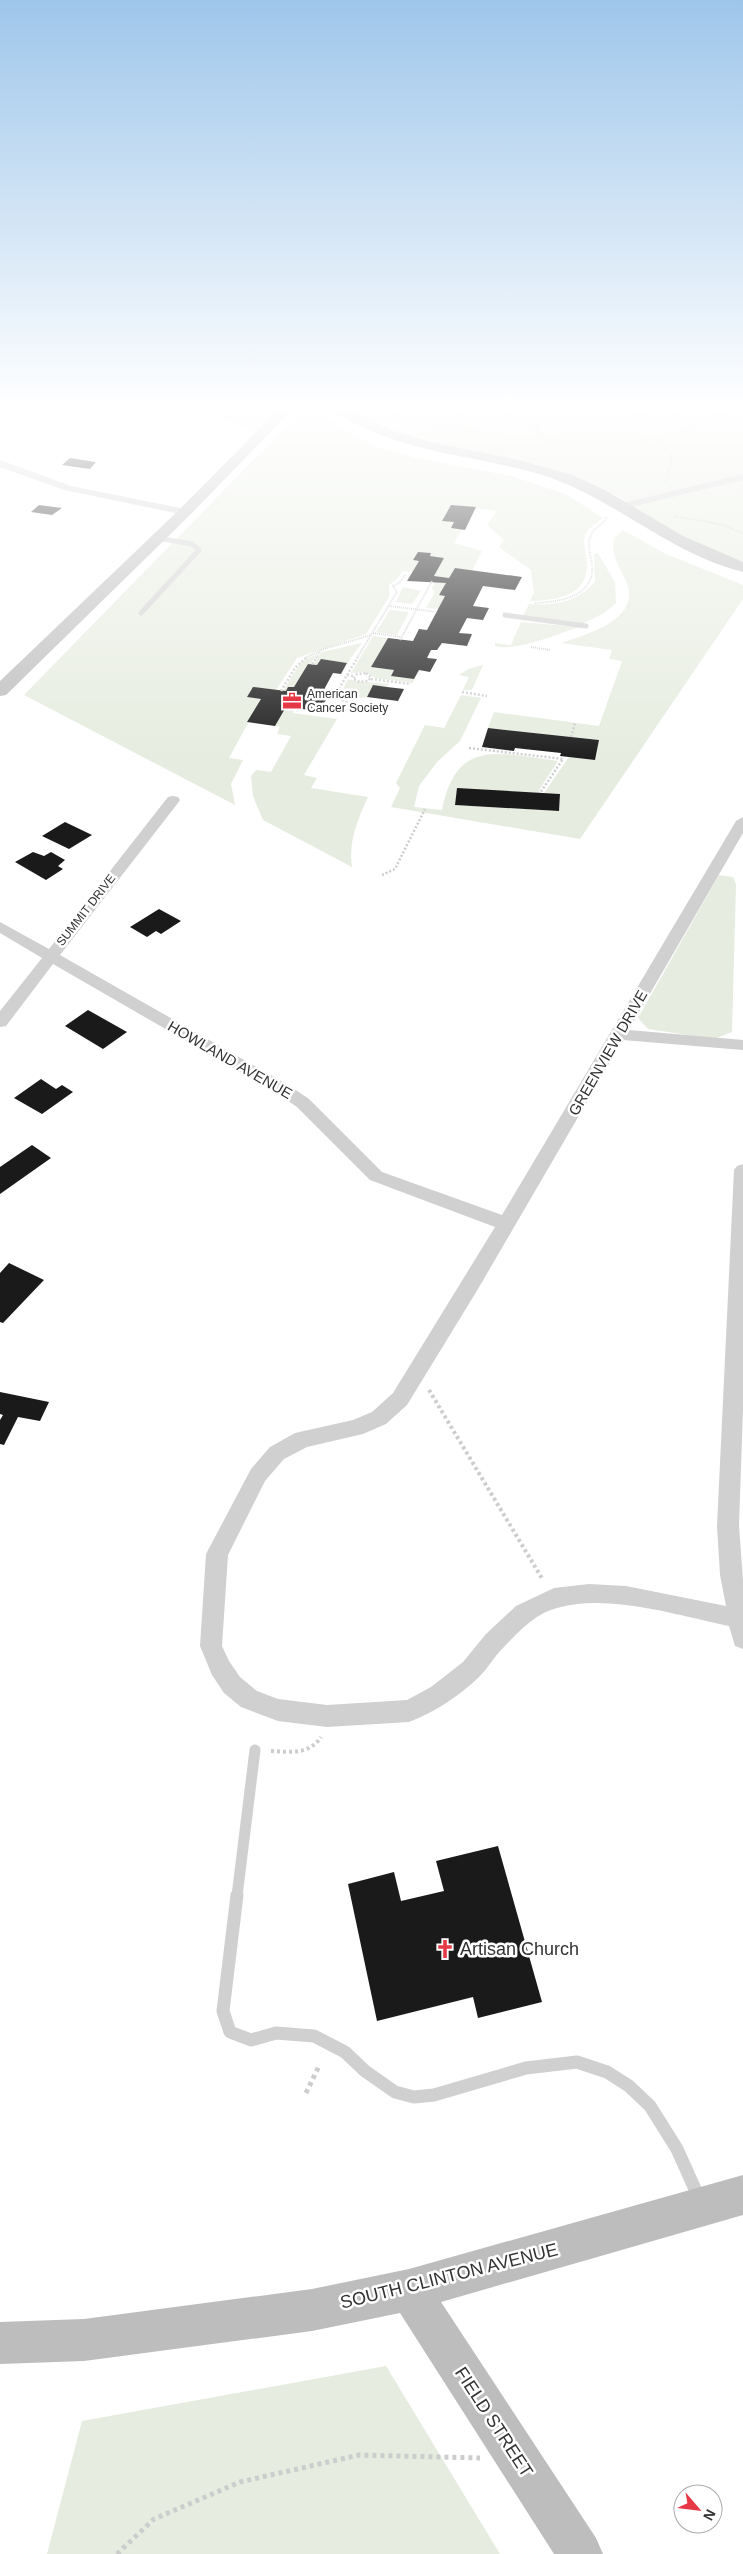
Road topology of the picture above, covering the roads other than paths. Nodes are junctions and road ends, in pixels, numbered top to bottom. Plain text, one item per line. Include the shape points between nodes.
1 (168, 528) edge
2 (657, 528) edge
3 (157, 538) junction
4 (743, 567) edge
5 (141, 612) dead end
6 (505, 615) dead end
7 (586, 626) dead end
8 (0, 690) edge
9 (172, 800) dead end
10 (743, 821) edge
11 (0, 926) edge
12 (49, 957) junction
13 (0, 1022) edge
14 (619, 1034) junction
15 (743, 1045) edge
16 (743, 1170) edge
17 (506, 1224) junction
18 (471, 1284) joint
19 (741, 1628) edge
20 (255, 1750) road end
21 (743, 2195) edge
22 (703, 2207) junction
23 (409, 2290) junction
24 (0, 2343) edge
25 (580, 2554) edge

1 - 3 street
2 - 4 street
3 - 5 lane via 192,544 199,550
3 - 8 street
6 - 7 lane
9 - 12 street, SUMMIT DRIVE
10 - 14 street, GREENVIEW DRIVE
11 - 12 street, HOWLAND AVENUE
12 - 13 street, SUMMIT DRIVE
12 - 17 street, HOWLAND AVENUE via 284,1090 303,1103 376,1176
14 - 15 street
14 - 17 street, GREENVIEW DRIVE
16 - 19 street via 728,1526 731,1575
17 - 18 street, GREENVIEW DRIVE
18 - 19 street via 400,1399 379,1418 356,1428 302,1439 277,1453 258,1475 217,1554 211,1646 220,1668 232,1685 249,1699 278,1710 327,1716 409,1711 439,1695 471,1669 494,1641 524,1613 554,1598 588,1594 626,1596
20 - 22 lane via 223,2011 230,2032 251,2040 276,2033 314,2036 344,2052 395,2092 414,2096 434,2095 536,2067 577,2062 607,2072 629,2086 650,2106 677,2149
21 - 22 street, SOUTH CLINTON AVENUE
22 - 23 street, SOUTH CLINTON AVENUE
23 - 24 street, SOUTH CLINTON AVENUE via 312,2310 214,2324 84,2340
23 - 25 street, FIELD STREET

